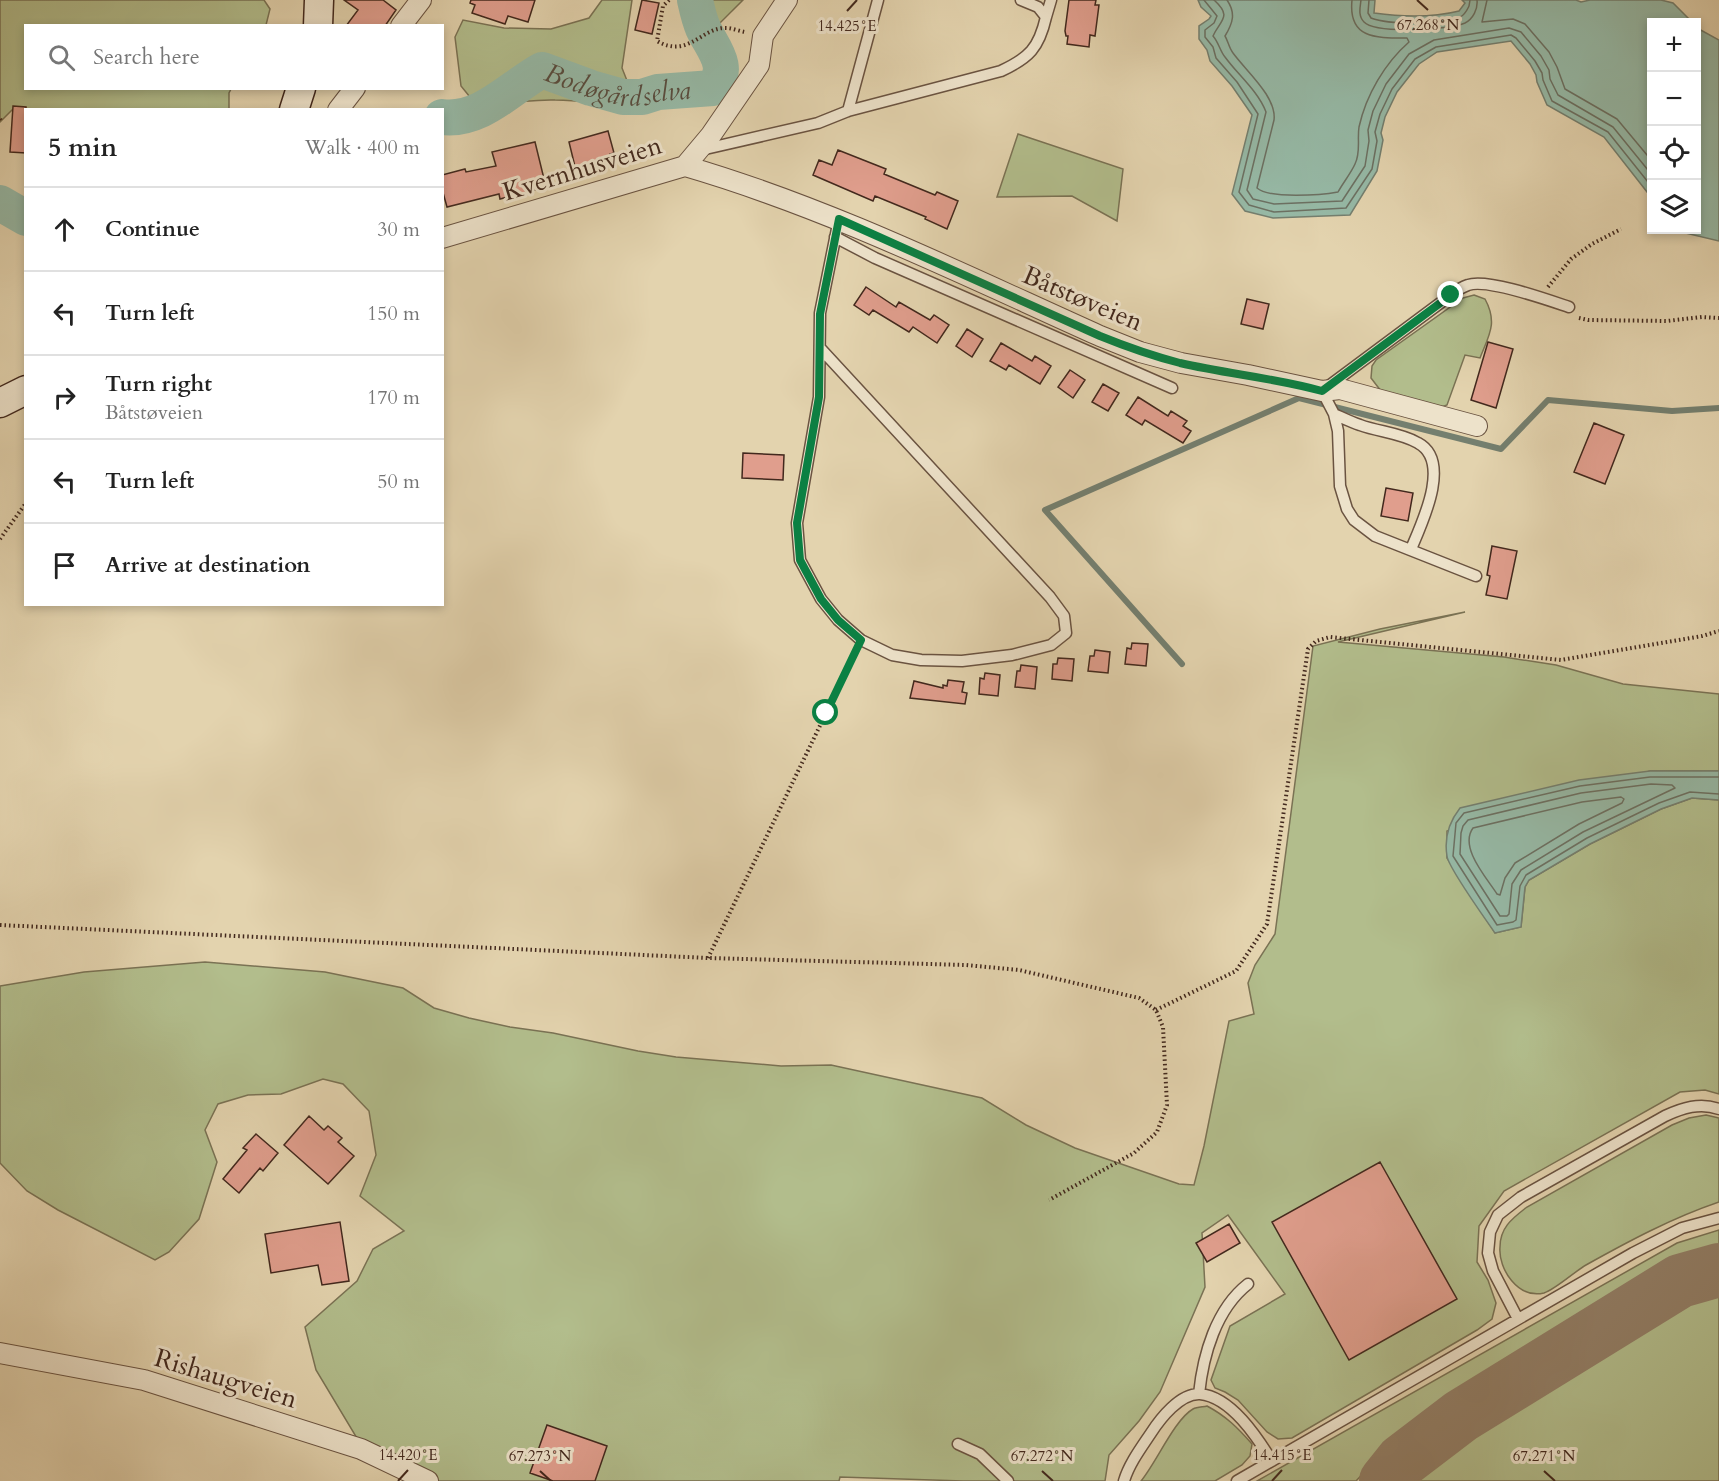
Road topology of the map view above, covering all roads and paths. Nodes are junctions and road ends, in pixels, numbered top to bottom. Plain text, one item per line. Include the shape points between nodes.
1 (319, 0) edge
2 (421, 0) edge
3 (669, 0) edge
4 (787, 0) edge
5 (878, 0) edge
6 (1021, 0) edge
7 (1051, 0) edge
8 (1046, 17) junction
9 (318, 24) edge
10 (403, 24) edge
11 (763, 36) junction
12 (301, 90) edge
13 (353, 90) edge
14 (295, 108) edge
15 (339, 108) edge
16 (848, 111) junction
17 (691, 159) junction
18 (837, 228) junction
19 (1621, 229) dead end
20 (444, 237) edge
21 (1542, 298) junction
22 (1569, 307) joint
23 (1719, 318) edge
24 (820, 348) junction
25 (1172, 388) dead end
26 (24, 391) edge
27 (1322, 391) junction
28 (0, 403) edge
29 (1334, 414) junction
30 (1477, 426) dead end
31 (24, 506) edge
32 (0, 539) edge
33 (1411, 549) junction
34 (1476, 576) dead end
35 (1719, 630) edge
36 (861, 640) junction
37 (0, 926) edge
38 (708, 957) junction
39 (1156, 1010) junction
40 (1719, 1109) edge
41 (1049, 1200) dead end
42 (1719, 1218) edge
43 (1248, 1284) dead end
44 (1518, 1319) junction
45 (0, 1353) edge
46 (1198, 1394) junction
47 (958, 1444) dead end
48 (1272, 1461) junction
49 (428, 1481) edge
50 (1008, 1481) edge
51 (1124, 1481) edge
52 (1237, 1481) edge

1 - 9 street
2 - 10 street
3 - 11 path via 663,6 657,40 665,45 676,47 724,27
4 - 11 street, Kvernhusveien
5 - 16 lane
6 - 8 lane via 1038,7
7 - 8 lane
8 - 16 lane via 1034,49 1020,62 1001,71
11 - 17 street, Kvernhusveien via 759,65
12 - 14 street
13 - 15 street
16 - 17 lane
17 - 18 street, Båtstøveien via 778,196
17 - 20 street, Kvernhusveien
18 - 24 lane via 820,314
18 - 25 lane via 875,258
18 - 27 street, Båtstøveien via 1140,352
19 - 21 path via 1571,259
21 - 22 lane
21 - 27 lane via 1483,283 1469,284
22 - 23 path via 1567,315 1588,320
24 - 36 lane via 819,397 797,523 800,560 821,599
24 - 36 lane via 1050,597 1064,616 1066,633 1051,645 962,661 892,655
26 - 28 street
27 - 29 lane
27 - 30 street, Båtstøveien via 1340,389
29 - 33 lane via 1340,486 1347,509 1369,532
29 - 33 lane via 1412,440 1432,458 1431,490
31 - 32 path
33 - 34 lane
35 - 39 path via 1561,660 1330,637 1316,641 1308,650 1266,924 1236,970
36 - 38 path
37 - 38 path
38 - 39 path via 1019,970 1139,998
39 - 41 path via 1163,1027 1167,1105 1157,1132 1134,1153
40 - 44 lane via 1687,1106 1665,1116 1521,1197 1498,1215 1490,1232 1488,1252 1493,1271
42 - 44 lane via 1682,1228
43 - 46 lane via 1220,1317 1201,1370
44 - 48 lane
45 - 49 street, Rishaugveien via 144,1380 361,1449
46 - 48 lane via 1220,1402 1241,1418
46 - 51 lane via 1178,1402 1158,1422
47 - 50 lane via 980,1454
48 - 52 lane

